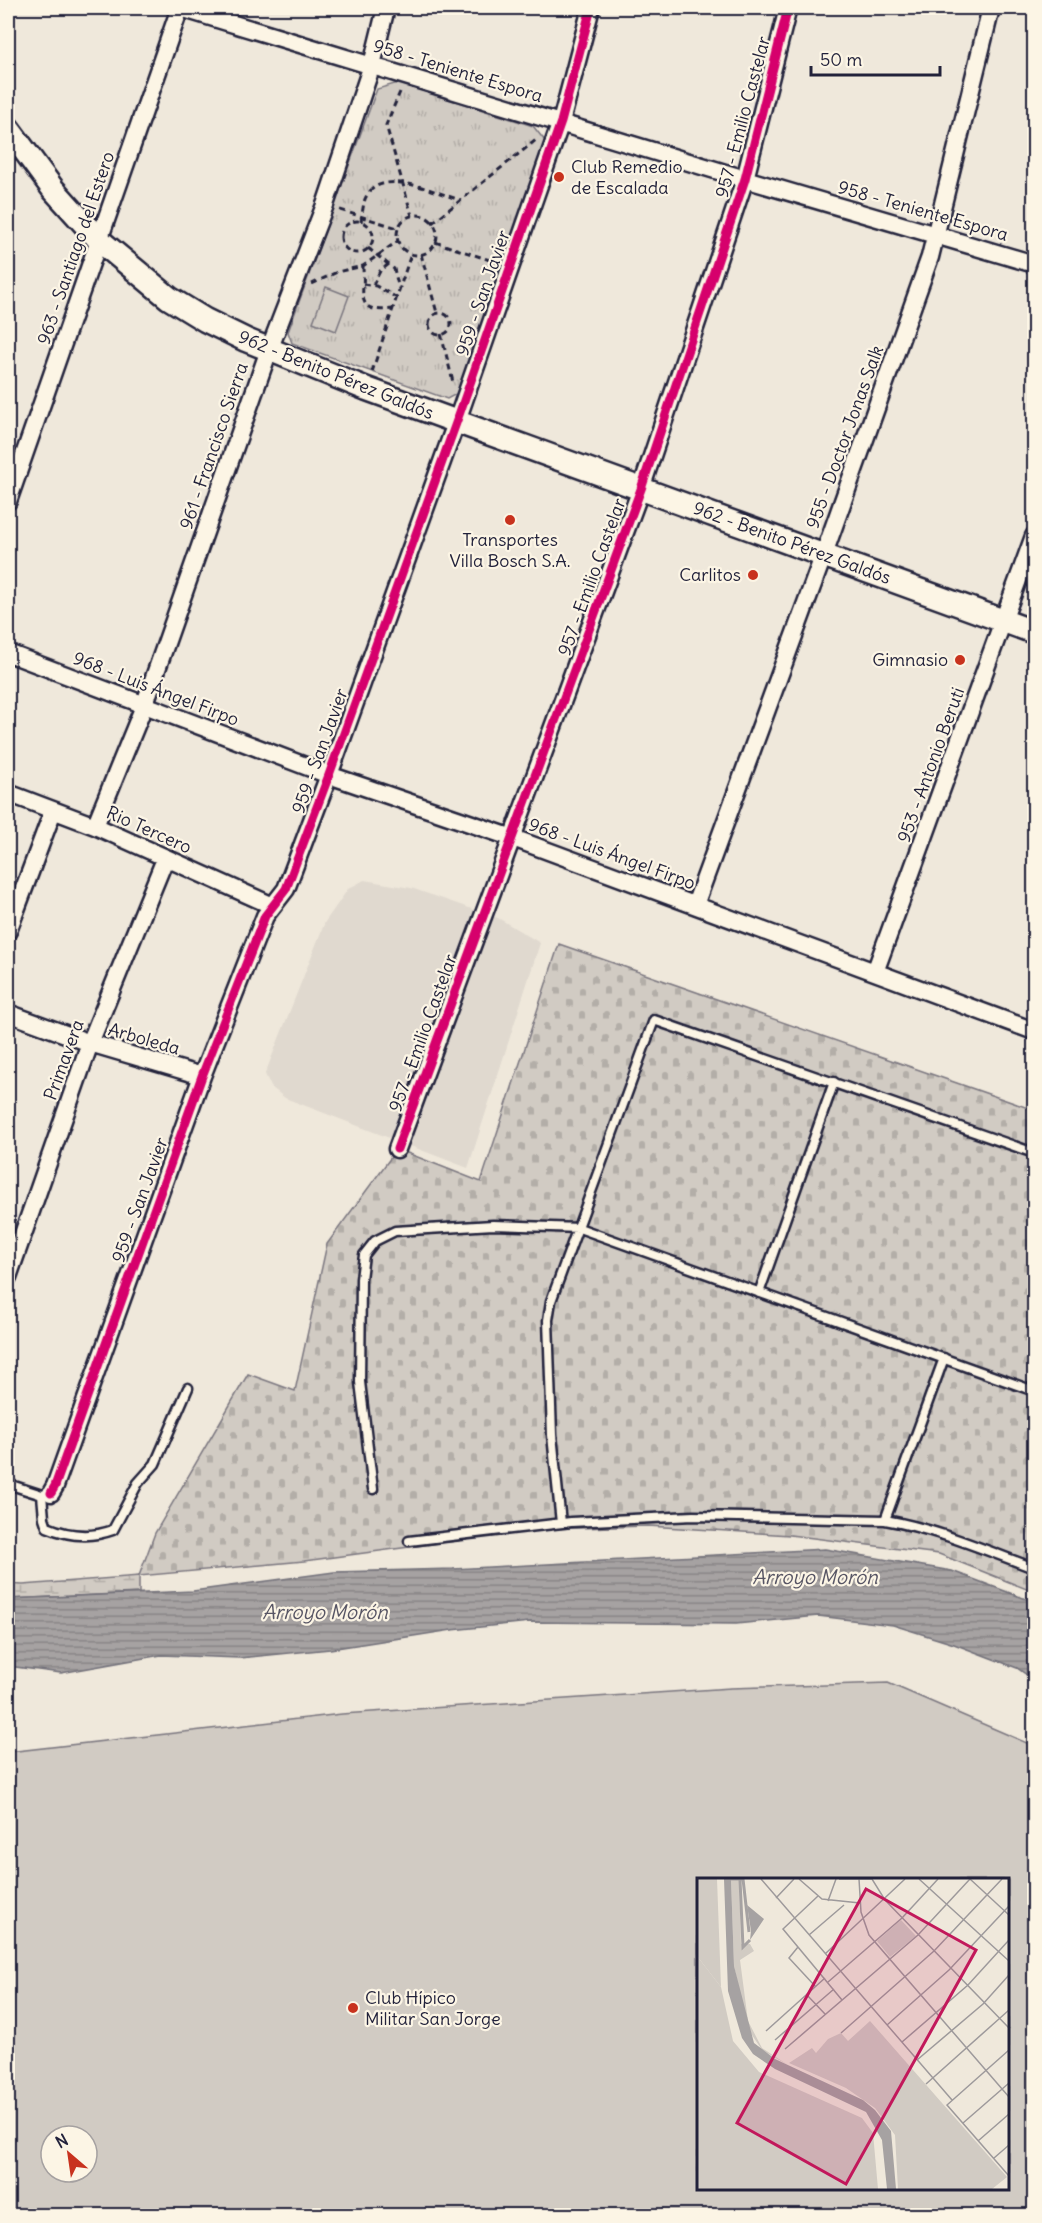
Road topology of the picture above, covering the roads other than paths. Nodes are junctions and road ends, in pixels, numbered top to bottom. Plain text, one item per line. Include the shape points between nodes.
1 (181, 8) edge
2 (386, 8) edge
3 (591, 8) edge
4 (788, 8) edge
5 (991, 8) edge
6 (372, 65) junction
7 (553, 120) junction
8 (8, 129) edge
9 (745, 179) junction
10 (936, 236) junction
11 (99, 240) junction
12 (1035, 264) edge
13 (269, 350) junction
14 (458, 417) junction
15 (641, 489) junction
16 (8, 501) edge
17 (1035, 536) edge
18 (824, 554) junction
19 (1004, 621) junction
20 (1035, 632) edge
21 (8, 653) edge
22 (144, 706) junction
23 (329, 775) junction
24 (8, 793) edge
25 (53, 811) junction
26 (95, 826) junction
27 (513, 838) junction
28 (165, 859) junction
29 (695, 905) junction
30 (273, 906) junction
31 (11, 910) edge
32 (8, 932) edge
33 (875, 972) junction
34 (8, 1013) edge
35 (1035, 1031) edge
36 (90, 1043) junction
37 (202, 1076) junction
38 (834, 1082) junction
39 (397, 1149) dead end
40 (1035, 1153) edge
41 (579, 1228) junction
42 (8, 1277) edge
43 (759, 1293) junction
44 (944, 1358) junction
45 (188, 1388) dead end
46 (1035, 1391) edge
47 (8, 1484) edge
48 (373, 1489) dead end
49 (46, 1494) junction
50 (885, 1520) junction
51 (561, 1523) junction
52 (409, 1541) dead end
53 (1035, 1568) edge

1 - 6 street, 958 - Teniente Espora
1 - 11 street, 963 - Santiago del Estero
2 - 6 street, 961 - Francisco Sierra
3 - 7 street, 959 - San Javier
4 - 9 street, 957 - Emilio Castelar
5 - 10 street, 955 - Doctor Jonas Salk
6 - 7 street, 958 - Teniente Espora
6 - 13 street, 961 - Francisco Sierra via 325,205
7 - 9 street, 958 - Teniente Espora
7 - 14 street, 959 - San Javier via 510,266
8 - 11 main road, 962 - Benito Pérez Galdós
9 - 10 street, 958 - Teniente Espora
9 - 15 street, 957 - Emilio Castelar
10 - 12 street, 958 - Teniente Espora
10 - 18 street, 955 - Doctor Jonas Salk
11 - 13 main road, 962 - Benito Pérez Galdós via 169,298
11 - 16 street, 963 - Santiago del Estero
13 - 14 main road, 962 - Benito Pérez Galdós via 367,389
13 - 22 street, 961 - Francisco Sierra
14 - 15 main road, 962 - Benito Pérez Galdós
14 - 23 street, 959 - San Javier
15 - 18 main road, 962 - Benito Pérez Galdós
15 - 27 street, 957 - Emilio Castelar
17 - 19 street, 953 - Antonio Beruti
18 - 19 main road, 962 - Benito Pérez Galdós
18 - 29 street, 955 - Doctor Jonas Salk
19 - 20 main road, 962 - Benito Pérez Galdós
19 - 33 street, 953 - Antonio Beruti
21 - 22 street, 968 - Luis Ángel Firpo
22 - 23 street, 968 - Luis Ángel Firpo
22 - 26 street, 961 - Francisco Sierra
23 - 27 street, 968 - Luis Ángel Firpo
23 - 30 street, 959 - San Javier via 286,890
24 - 25 street, Rio Tercero
25 - 26 street, Rio Tercero
25 - 31 street
26 - 28 street, Rio Tercero
27 - 29 street, 968 - Luis Ángel Firpo
27 - 39 street, 957 - Emilio Castelar
28 - 30 street, Rio Tercero
28 - 36 street, Primavera
29 - 33 street, 968 - Luis Ángel Firpo
30 - 37 street, 959 - San Javier via 265,916
31 - 32 street
33 - 35 street, 968 - Luis Ángel Firpo
34 - 36 street, Arboleda
36 - 37 street, Arboleda
36 - 42 street, Primavera
37 - 49 street, 959 - San Javier via 55,1486
38 - 40 lane
38 - 41 lane via 654,1020
38 - 43 lane
41 - 43 lane
41 - 48 lane via 494,1225 395,1231 375,1241 363,1255 360,1371
41 - 51 lane via 551,1300 548,1320 552,1435
43 - 44 lane
44 - 46 lane
44 - 50 lane
45 - 49 lane via 155,1464 138,1483 112,1530 87,1536 47,1527
47 - 49 lane
50 - 51 lane via 693,1516
50 - 53 lane via 943,1533
51 - 52 lane

